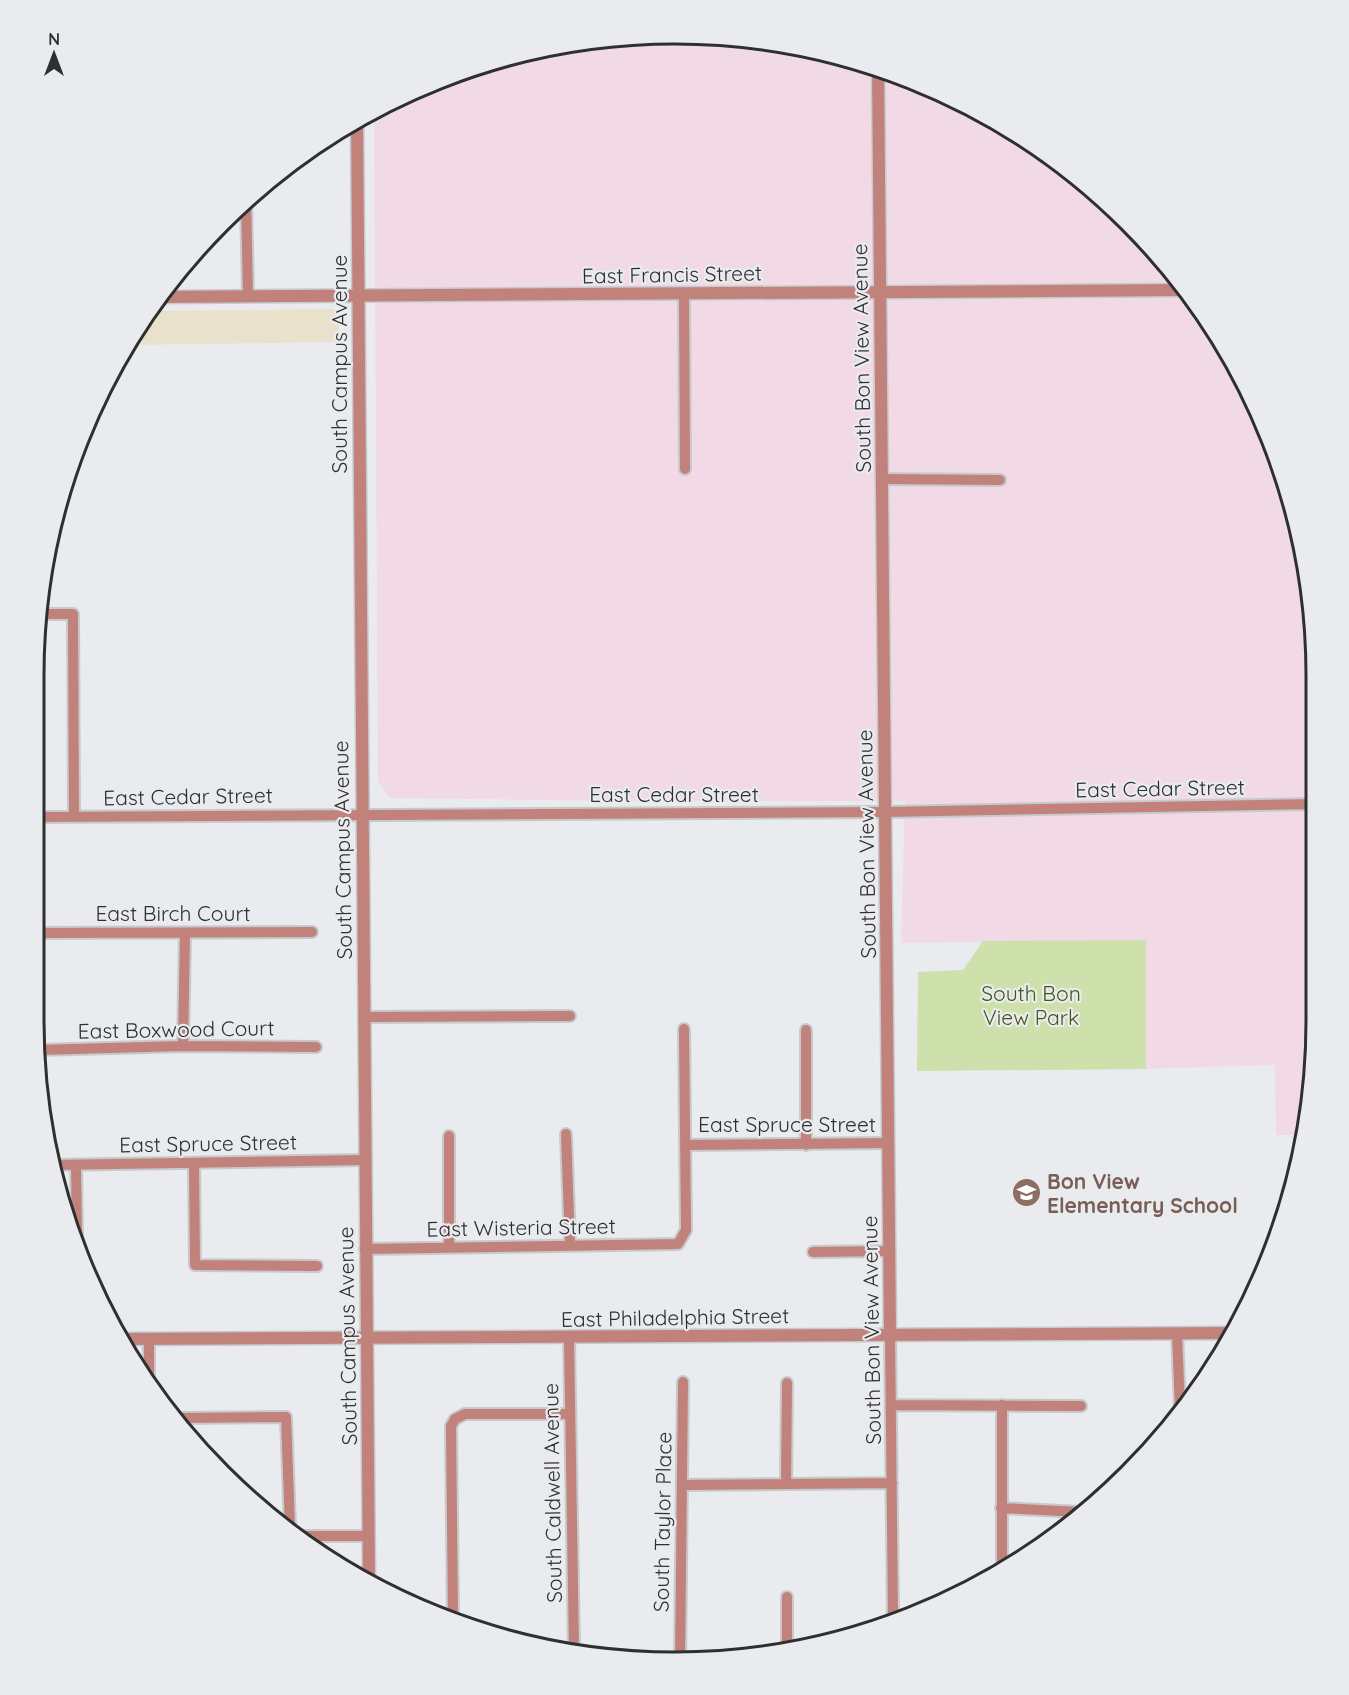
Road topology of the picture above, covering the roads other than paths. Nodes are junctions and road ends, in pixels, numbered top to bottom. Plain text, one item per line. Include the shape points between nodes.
1 (878, 77) edge
2 (357, 129) edge
3 (246, 211) edge
4 (1175, 290) edge
5 (879, 291) junction
6 (684, 294) junction
7 (248, 296) junction
8 (358, 296) junction
9 (169, 297) edge
10 (685, 468) dead end
11 (881, 479) junction
12 (1000, 480) dead end
13 (47, 614) edge
14 (1306, 804) edge
15 (885, 812) junction
16 (361, 814) junction
17 (44, 817) edge
18 (74, 817) junction
19 (312, 932) dead end
20 (44, 933) edge
21 (185, 934) junction
22 (570, 1016) dead end
23 (364, 1017) junction
24 (684, 1029) dead end
25 (806, 1030) dead end
26 (183, 1046) junction
27 (316, 1047) dead end
28 (45, 1050) edge
29 (567, 1134) dead end
30 (449, 1136) dead end
31 (888, 1143) junction
32 (685, 1145) junction
33 (806, 1145) junction
34 (365, 1160) junction
35 (194, 1163) junction
36 (61, 1165) edge
37 (76, 1165) junction
38 (76, 1220) edge
39 (570, 1245) junction
40 (449, 1248) junction
41 (365, 1249) junction
42 (889, 1251) junction
43 (813, 1252) dead end
44 (317, 1266) dead end
45 (1180, 1333) junction
46 (1223, 1333) edge
47 (890, 1334) junction
48 (569, 1338) junction
49 (366, 1339) junction
50 (131, 1340) edge
51 (149, 1340) junction
52 (149, 1369) edge
53 (683, 1382) dead end
54 (787, 1383) dead end
55 (1180, 1398) edge
56 (892, 1405) junction
57 (1002, 1405) junction
58 (1081, 1406) dead end
59 (570, 1414) junction
60 (185, 1418) edge
61 (786, 1484) junction
62 (892, 1484) junction
63 (682, 1485) junction
64 (1000, 1508) junction
65 (1071, 1511) edge
66 (290, 1521) edge
67 (311, 1536) edge
68 (368, 1536) junction
69 (1002, 1560) edge
70 (369, 1572) edge
71 (787, 1597) dead end
72 (453, 1611) edge
73 (893, 1612) edge
74 (787, 1641) edge
75 (574, 1643) edge
76 (680, 1652) edge

1 - 5 street, South Bon View Avenue
2 - 8 street, South Campus Avenue
3 - 7 street
4 - 5 street, East Francis Street
5 - 6 street, East Francis Street
5 - 11 street, South Bon View Avenue
6 - 8 street, East Francis Street
6 - 10 street
7 - 8 street, East Francis Street
7 - 9 street, East Francis Street
8 - 16 street, South Campus Avenue
11 - 12 street
11 - 15 street, South Bon View Avenue
13 - 18 street via 73,614
14 - 15 street, East Cedar Street
15 - 16 street, East Cedar Street
15 - 31 street, South Bon View Avenue
16 - 18 street, East Cedar Street
16 - 23 street, South Campus Avenue
17 - 18 street, East Cedar Street
19 - 21 street, East Birch Court
20 - 21 street, East Birch Court
21 - 26 street
22 - 23 street
23 - 34 street, South Campus Avenue
24 - 32 street
25 - 33 street
26 - 27 street, East Boxwood Court
26 - 28 street, East Boxwood Court
29 - 39 street
30 - 40 street
31 - 33 street, East Spruce Street
31 - 42 street, South Bon View Avenue
32 - 33 street, East Spruce Street
32 - 39 street, East Wisteria Street via 686,1230 678,1244
34 - 35 street, East Spruce Street
34 - 41 street, South Campus Avenue
35 - 37 street, East Spruce Street
35 - 44 street via 195,1265
36 - 37 street, East Spruce Street
37 - 38 street
39 - 40 street, East Wisteria Street
40 - 41 street, East Wisteria Street
41 - 49 street, South Campus Avenue
42 - 43 street
42 - 47 street, South Bon View Avenue
45 - 46 street, East Philadelphia Street
45 - 47 street, East Philadelphia Street
45 - 55 street via 1176,1360 1180,1365
47 - 48 street, East Philadelphia Street
47 - 56 street, South Bon View Avenue
48 - 49 street, East Philadelphia Street
48 - 59 street, South Caldwell Avenue
49 - 51 street, East Philadelphia Street
49 - 68 street, South Campus Avenue
50 - 51 street, East Philadelphia Street
51 - 52 street
53 - 63 street, South Taylor Place
54 - 61 street
56 - 57 street
56 - 62 street, South Bon View Avenue
57 - 58 street
57 - 64 street
59 - 72 street via 465,1414 455,1419 451,1426
59 - 75 street, South Caldwell Avenue
60 - 66 street via 286,1418
61 - 62 street
61 - 63 street
62 - 73 street, South Bon View Avenue
63 - 76 street, South Taylor Place
64 - 65 street
64 - 69 street
67 - 68 street
68 - 70 street, South Campus Avenue
71 - 74 street

